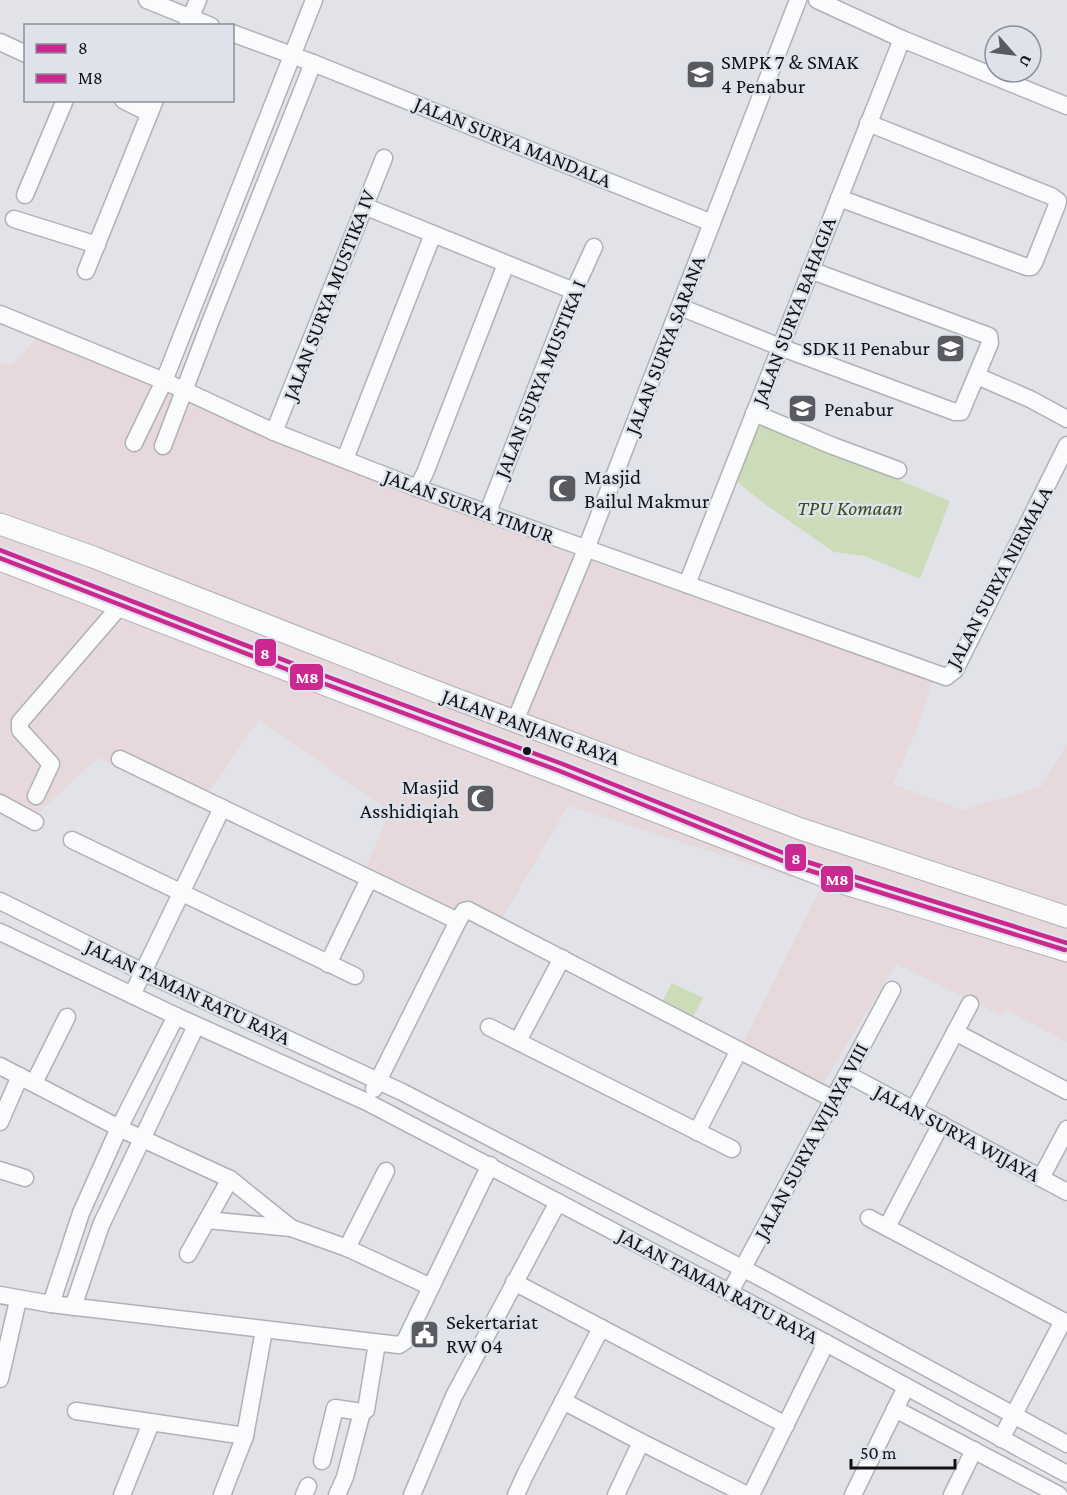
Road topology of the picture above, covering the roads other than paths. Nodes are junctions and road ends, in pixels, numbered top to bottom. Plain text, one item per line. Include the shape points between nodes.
1 (147, 0) edge
2 (198, 0) edge
3 (314, 0) edge
4 (798, 0) edge
5 (817, 0) edge
6 (189, 22) edge
7 (234, 34) edge
8 (902, 39) junction
9 (1, 46) edge
10 (24, 53) edge
11 (292, 55) junction
12 (313, 63) junction
13 (64, 102) edge
14 (131, 102) edge
15 (1067, 106) edge
16 (152, 107) edge
17 (868, 123) junction
18 (384, 158) dead end
19 (25, 195) dead end
20 (839, 198) junction
21 (364, 206) junction
22 (14, 219) dead end
23 (712, 223) junction
24 (433, 234) junction
25 (218, 243) junction
26 (97, 245) junction
27 (594, 246) dead end
28 (238, 251) junction
29 (506, 264) junction
30 (810, 270) junction
31 (86, 271) dead end
32 (574, 291) junction
33 (680, 307) junction
34 (0, 314) edge
35 (780, 347) junction
36 (977, 376) junction
37 (164, 381) junction
38 (184, 390) junction
39 (754, 413) junction
40 (1067, 418) edge
41 (274, 432) junction
42 (134, 443) dead end
43 (1067, 445) edge
44 (163, 446) dead end
45 (345, 459) junction
46 (898, 470) dead end
47 (417, 488) junction
48 (488, 512) junction
49 (0, 524) edge
50 (586, 549) junction
51 (0, 560) edge
52 (687, 584) junction
53 (120, 606) junction
54 (946, 677) joint
55 (515, 721) junction
56 (120, 759) dead end
57 (36, 796) dead end
58 (0, 803) edge
59 (222, 808) junction
60 (34, 822) dead end
61 (72, 840) dead end
62 (369, 879) junction
63 (973, 887) junction
64 (181, 893) junction
65 (1014, 899) junction
66 (0, 902) edge
67 (1067, 917) edge
68 (962, 919) junction
69 (458, 921) junction
70 (1001, 930) junction
71 (0, 932) edge
72 (1067, 951) edge
73 (562, 958) junction
74 (328, 964) junction
75 (142, 974) junction
76 (355, 976) dead end
77 (892, 990) dead end
78 (133, 993) junction
79 (970, 1004) dead end
80 (176, 1016) junction
81 (67, 1017) dead end
82 (196, 1026) junction
83 (489, 1027) dead end
84 (955, 1032) junction
85 (518, 1041) junction
86 (740, 1050) junction
87 (0, 1066) edge
88 (847, 1074) junction
89 (27, 1079) junction
90 (1067, 1091) edge
91 (372, 1092) junction
92 (833, 1099) junction
93 (914, 1110) junction
94 (0, 1122) edge
95 (941, 1124) junction
96 (119, 1128) junction
97 (1067, 1129) edge
98 (697, 1132) junction
99 (142, 1138) junction
100 (732, 1149) dead end
101 (490, 1165) junction
102 (0, 1170) edge
103 (386, 1171) dead end
104 (25, 1178) dead end
105 (1041, 1178) junction
106 (230, 1179) junction
107 (1067, 1192) edge
108 (558, 1202) junction
109 (869, 1218) dead end
110 (207, 1220) junction
111 (886, 1227) junction
112 (291, 1228) junction
113 (346, 1248) junction
114 (188, 1254) dead end
115 (736, 1281) junction
116 (514, 1282) junction
117 (431, 1287) junction
118 (0, 1295) edge
119 (18, 1300) junction
120 (51, 1304) junction
121 (74, 1307) junction
122 (1065, 1322) edge
123 (601, 1328) junction
124 (264, 1330) junction
125 (377, 1343) junction
126 (826, 1343) junction
127 (0, 1379) edge
128 (906, 1387) junction
129 (563, 1401) junction
130 (895, 1409) junction
131 (76, 1411) dead end
132 (362, 1412) junction
133 (1012, 1418) junction
134 (151, 1423) junction
135 (786, 1425) junction
136 (245, 1436) junction
137 (1002, 1437) junction
138 (641, 1442) junction
139 (1067, 1444) edge
140 (974, 1450) junction
141 (322, 1461) dead end
142 (1067, 1474) edge
143 (728, 1491) edge
144 (1050, 1493) edge
145 (122, 1495) edge
146 (222, 1495) edge
147 (337, 1495) edge
148 (411, 1495) edge
149 (516, 1495) edge
150 (616, 1495) edge
151 (749, 1495) edge
152 (853, 1495) edge
153 (952, 1495) edge

1 - 6 street
2 - 6 street
3 - 11 street
4 - 23 street, JALAN SURYA SARANA
5 - 8 street
7 - 11 street, JALAN SURYA MANDALA
8 - 15 street
8 - 17 street, JALAN SURYA BAHAGIA
9 - 10 street
11 - 12 street, JALAN SURYA MANDALA
11 - 25 street
12 - 23 street, JALAN SURYA MANDALA
12 - 28 street
13 - 19 street
14 - 16 street
16 - 26 street
17 - 20 street, JALAN SURYA BAHAGIA
17 - 20 street via 1051,196 1058,201 1057,206 1034,263 1027,267
18 - 21 street, JALAN SURYA MUSTIKA IV
20 - 30 street, JALAN SURYA BAHAGIA
21 - 24 street
21 - 41 street, JALAN SURYA MUSTIKA IV
22 - 26 street
23 - 33 street, JALAN SURYA SARANA
24 - 29 street
24 - 45 street
25 - 28 street
25 - 37 street
26 - 31 street
27 - 32 street, JALAN SURYA MUSTIKA I
28 - 38 street
29 - 32 street
29 - 47 street
30 - 35 street, JALAN SURYA BAHAGIA
30 - 36 street via 989,336
32 - 48 street, JALAN SURYA MUSTIKA I
33 - 35 street
33 - 50 street, JALAN SURYA SARANA
34 - 37 street, JALAN SURYA TIMUR
35 - 36 street via 955,412 964,409
35 - 39 street, JALAN SURYA BAHAGIA
36 - 40 street
37 - 38 street, JALAN SURYA TIMUR
37 - 42 street
38 - 41 street, JALAN SURYA TIMUR
38 - 44 street
39 - 46 street
39 - 52 street, JALAN SURYA BAHAGIA
41 - 45 street, JALAN SURYA TIMUR
43 - 54 street, JALAN SURYA NIRMALA via 955,670
45 - 47 street, JALAN SURYA TIMUR
47 - 48 street, JALAN SURYA TIMUR
48 - 50 street, JALAN SURYA TIMUR
49 - 55 main road, JALAN PANJANG RAYA
50 - 52 street, JALAN SURYA TIMUR
50 - 55 street, JALAN SURYA SARANA
51 - 53 main road, JALAN PANJANG RAYA
52 - 54 street, JALAN SURYA TIMUR
53 - 57 street via 20,722 20,729 51,764
53 - 68 main road, JALAN PANJANG RAYA via 831,879
55 - 63 main road, JALAN PANJANG RAYA via 823,837
56 - 59 street
58 - 60 street
59 - 62 street
59 - 64 street
61 - 64 street
62 - 69 street
62 - 74 street
63 - 65 main road, JALAN PANJANG RAYA
63 - 68 main road via 975,909
64 - 74 street
64 - 75 street
65 - 67 main road, JALAN PANJANG RAYA
65 - 70 main road via 1003,908
66 - 75 street, JALAN TAMAN RATU RAYA
68 - 70 main road, JALAN PANJANG RAYA
69 - 73 street via 464,911 472,911
69 - 91 street
70 - 72 main road, JALAN PANJANG RAYA
71 - 78 street, JALAN TAMAN RATU RAYA
73 - 85 street
73 - 86 street
74 - 76 street
75 - 78 street
75 - 91 street, JALAN TAMAN RATU RAYA
77 - 88 street, JALAN SURYA WIJAYA VIII
78 - 80 street, JALAN TAMAN RATU RAYA
79 - 84 street
80 - 82 street, JALAN TAMAN RATU RAYA
80 - 96 street, JALAN TAMAN RATU RAYA
81 - 89 street
82 - 91 street, JALAN TAMAN RATU RAYA
82 - 99 street, JALAN TAMAN RATU RAYA
83 - 85 street
84 - 90 street
84 - 93 street
85 - 98 street
86 - 92 street
86 - 98 street
87 - 89 street
88 - 92 street, JALAN SURYA WIJAYA VIII
88 - 93 street, JALAN SURYA WIJAYA
89 - 94 street
89 - 96 street
91 - 101 street, JALAN TAMAN RATU RAYA
91 - 115 street, JALAN TAMAN RATU RAYA
92 - 115 street, JALAN SURYA WIJAYA VIII
93 - 95 street, JALAN SURYA WIJAYA
95 - 105 street, JALAN SURYA WIJAYA
95 - 111 street
96 - 99 street
96 - 120 street, JALAN TAMAN RATU RAYA via 81,1213
97 - 105 street
98 - 100 street
99 - 106 street
99 - 121 street, JALAN TAMAN RATU RAYA via 101,1225
101 - 108 street, JALAN TAMAN RATU RAYA
101 - 117 street
102 - 104 street
103 - 113 street
105 - 107 street, JALAN SURYA WIJAYA
106 - 110 street
106 - 112 street
108 - 115 street, JALAN TAMAN RATU RAYA
108 - 116 street
109 - 111 street
110 - 112 street
110 - 114 street
111 - 122 street
112 - 113 street
113 - 117 street
115 - 126 street, JALAN TAMAN RATU RAYA
115 - 133 street, JALAN TAMAN RATU RAYA
116 - 123 street
116 - 148 street via 454,1396
117 - 125 street via 402,1344
118 - 119 street
119 - 120 street
119 - 127 street
120 - 121 street
121 - 124 street
122 - 133 street
123 - 129 street
123 - 135 street
124 - 125 street
124 - 136 street
125 - 132 street via 367,1408
126 - 128 street, JALAN TAMAN RATU RAYA
126 - 135 street
128 - 130 street
128 - 137 street, JALAN TAMAN RATU RAYA
129 - 138 street
129 - 149 street
130 - 140 street
130 - 152 street
131 - 134 street
132 - 141 street via 335,1408
132 - 147 street
133 - 137 street
133 - 139 street, JALAN TAMAN RATU RAYA
134 - 136 street
134 - 145 street
135 - 151 street
136 - 146 street
137 - 142 street, JALAN TAMAN RATU RAYA
138 - 143 street
138 - 150 street
140 - 144 street
140 - 153 street
143 - 151 street

